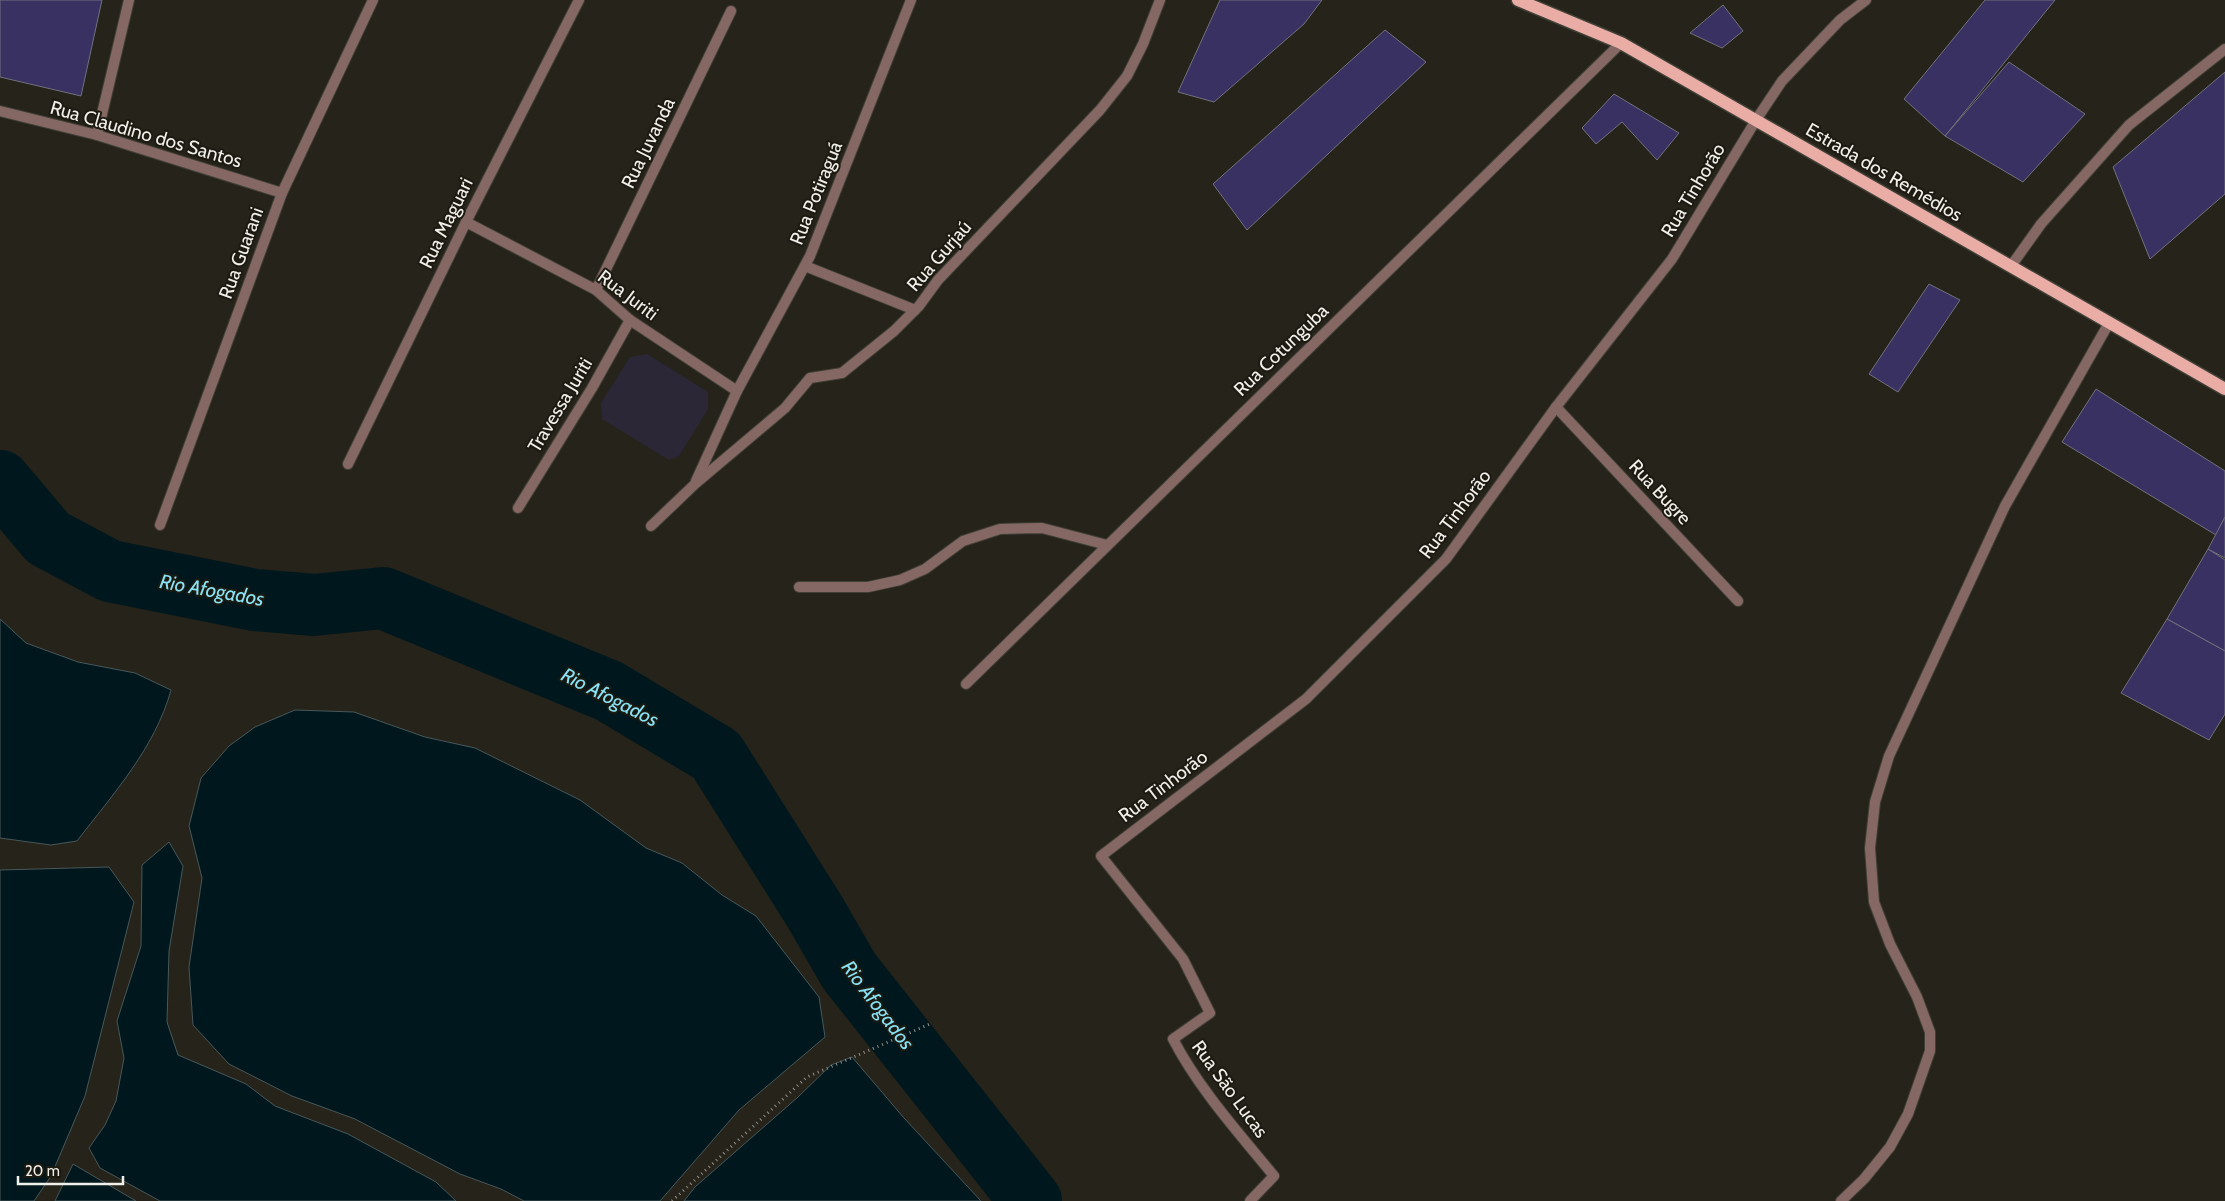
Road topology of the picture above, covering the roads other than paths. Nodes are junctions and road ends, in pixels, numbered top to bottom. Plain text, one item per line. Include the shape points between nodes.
1 (129, 0) edge
2 (373, 0) edge
3 (579, 0) edge
4 (911, 0) edge
5 (1160, 0) edge
6 (1518, 0) edge
7 (1866, 0) edge
8 (731, 11) dead end
9 (1621, 43) junction
10 (2225, 49) edge
11 (0, 111) edge
12 (1756, 120) junction
13 (97, 135) junction
14 (282, 193) junction
15 (466, 222) junction
16 (805, 266) junction
17 (2010, 266) junction
18 (596, 290) junction
19 (915, 310) junction
20 (630, 320) junction
21 (2109, 323) junction
22 (2225, 389) edge
23 (737, 391) junction
24 (1556, 407) junction
25 (348, 464) dead end
26 (695, 484) junction
27 (518, 508) dead end
28 (160, 525) dead end
29 (651, 526) dead end
30 (1107, 545) junction
31 (799, 587) dead end
32 (1738, 601) dead end
33 (966, 684) dead end
34 (1101, 856) joint
35 (1250, 1201) edge
36 (1841, 1201) edge

1 - 13 street
2 - 14 street, Rua Guarani
3 - 15 street, Rua Maguari
4 - 16 street, Rua Potiraguá
5 - 19 street, Rua Gurjaú via 1127,76 1100,110 938,280
6 - 9 main road, Estrada dos Remédios
7 - 12 street, Rua Tinhorão via 1840,20 1782,81
8 - 18 street, Rua Juvanda
9 - 12 main road, Estrada dos Remédios
9 - 30 street, Rua Cotunguba
10 - 17 street via 2129,125 2041,224
11 - 13 street, Rua Claudino dos Santos
12 - 17 main road, Estrada dos Remédios
12 - 24 street, Rua Tinhorão via 1672,259
13 - 14 street, Rua Claudino dos Santos
14 - 28 street, Rua Guarani
15 - 18 street, Rua Juriti
15 - 25 street, Rua Maguari
16 - 19 street
16 - 23 street, Rua Potiraguá
17 - 21 main road, Estrada dos Remédios
18 - 20 street, Rua Juriti
19 - 26 street, Rua Gurjaú via 842,373 810,378 785,408
20 - 23 street, Rua Juriti
20 - 27 street, Travessa Juriti
21 - 22 main road, Estrada dos Remédios
21 - 36 street via 2005,506 1889,756 1875,802 1870,848 1874,902 1890,944 1917,997 1930,1032 1930,1051 1908,1114 1890,1147
23 - 26 street, Rua Gurjaú
24 - 32 street, Rua Bugre
24 - 34 street, Rua Tinhorão via 1446,559 1306,699
26 - 29 street, Rua Gurjaú
30 - 31 street via 1042,528 1000,529 963,541 925,569 900,580 868,587
30 - 33 street, Rua Cotunguba
34 - 35 street, Rua São Lucas via 1184,959 1210,1013 1173,1039 1214,1103 1274,1176

